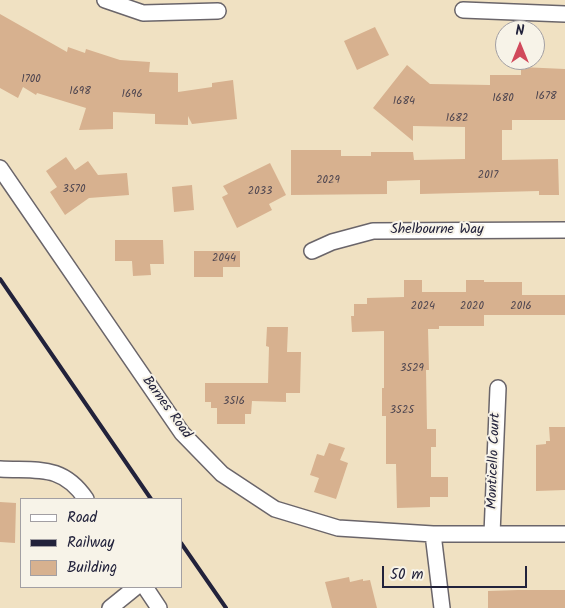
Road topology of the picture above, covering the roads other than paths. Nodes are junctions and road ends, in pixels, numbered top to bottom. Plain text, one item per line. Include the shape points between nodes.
1 (105, 0) edge
2 (463, 10) dead end
3 (218, 11) dead end
4 (565, 14) edge
5 (0, 168) edge
6 (565, 230) edge
7 (312, 251) dead end
8 (498, 388) dead end
9 (0, 469) edge
10 (85, 498) edge
11 (433, 534) junction
12 (492, 534) junction
13 (565, 534) edge
14 (135, 588) edge
15 (146, 588) edge
16 (110, 608) edge
17 (159, 608) edge
18 (442, 608) edge

1 - 3 street via 142,12
2 - 4 street
5 - 11 street, Barnes Road via 182,433 222,474 275,509 338,528
6 - 7 street, Shelbourne Way via 374,231
8 - 12 street, Monticello Court
9 - 10 street via 54,472 68,479
11 - 12 street, Barnes Road
11 - 18 street
12 - 13 street, Barnes Road
14 - 16 street
15 - 17 street

